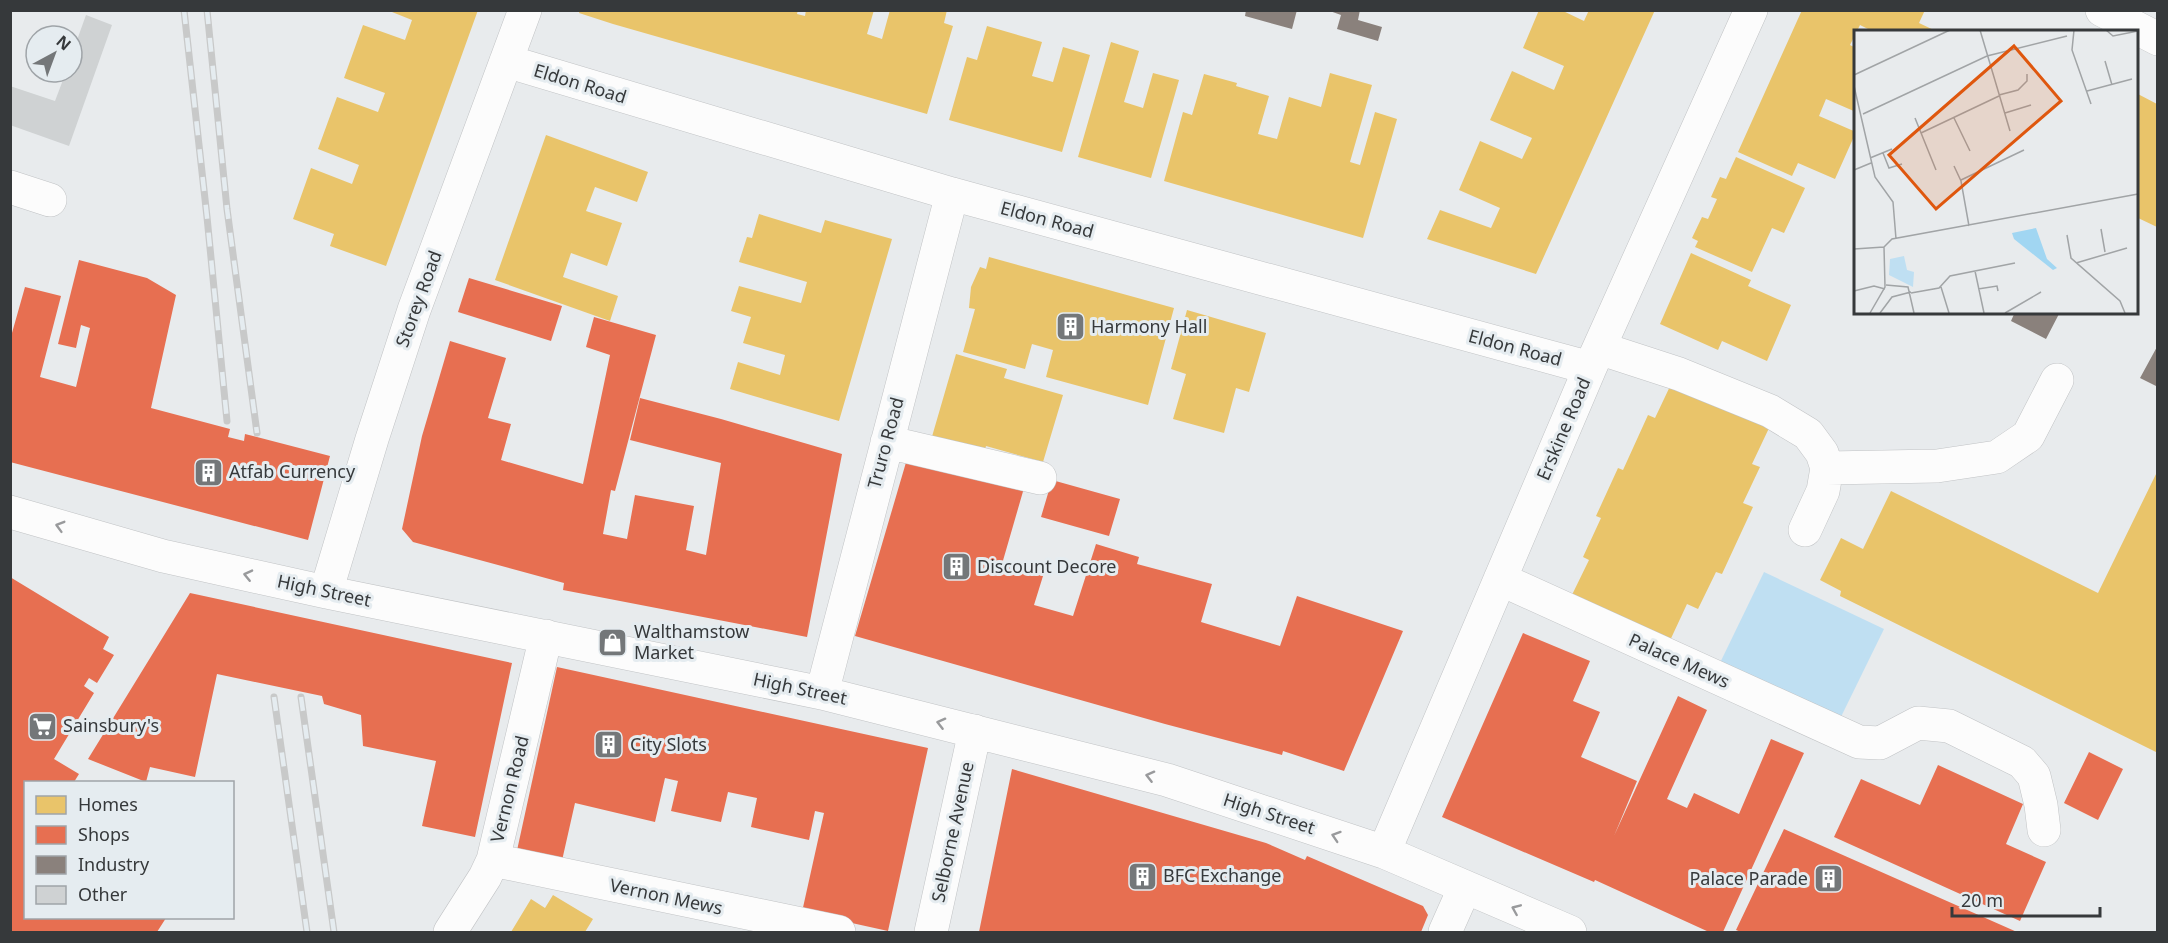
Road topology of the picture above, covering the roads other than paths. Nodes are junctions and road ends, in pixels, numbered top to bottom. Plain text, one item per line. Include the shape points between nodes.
1 (525, 10) edge
2 (1751, 10) edge
3 (2102, 10) edge
4 (2157, 39) edge
5 (506, 62) junction
6 (10, 187) edge
7 (952, 194) junction
8 (50, 200) dead end
9 (1595, 358) junction
10 (2057, 380) dead end
11 (887, 442) junction
12 (1827, 468) junction
13 (1040, 478) dead end
14 (10, 512) edge
15 (1805, 530) dead end
16 (1500, 579) junction
17 (326, 592) junction
18 (543, 650) junction
19 (822, 693) junction
20 (975, 731) junction
21 (2044, 830) dead end
22 (1384, 852) junction
23 (493, 860) junction
24 (1465, 887) junction
25 (450, 933) edge
26 (839, 933) edge
27 (931, 933) edge
28 (1445, 933) edge
29 (1570, 933) edge

1 - 5 street, Storey Road
2 - 9 street, Erskine Road
3 - 4 street
5 - 7 street, Eldon Road
5 - 17 street, Storey Road via 414,310
6 - 8 street
7 - 9 street, Eldon Road
7 - 11 street, Truro Road
9 - 12 street, Eldon Road via 1679,374 1770,411 1808,434
9 - 16 street, Erskine Road
10 - 12 street via 2028,435 1997,457 1937,466
11 - 13 street
11 - 19 street, Truro Road
12 - 15 street via 1823,491
17 -> 14 street, High Street via 163,556
16 - 21 street, Palace Mews via 1859,742 1880,743 1918,723 1949,726 2022,762 2034,776
16 - 22 street, Erskine Road
17 - 18 street, High Street
18 - 19 street, High Street
18 - 23 street, Vernon Road
20 -> 19 street, High Street
22 -> 20 street, High Street via 1167,780
20 - 27 street, Selborne Avenue
22 - 24 street, High Street
23 - 25 street, Vernon Road
23 - 26 street, Vernon Mews
24 - 28 street
29 -> 24 street, High Street

